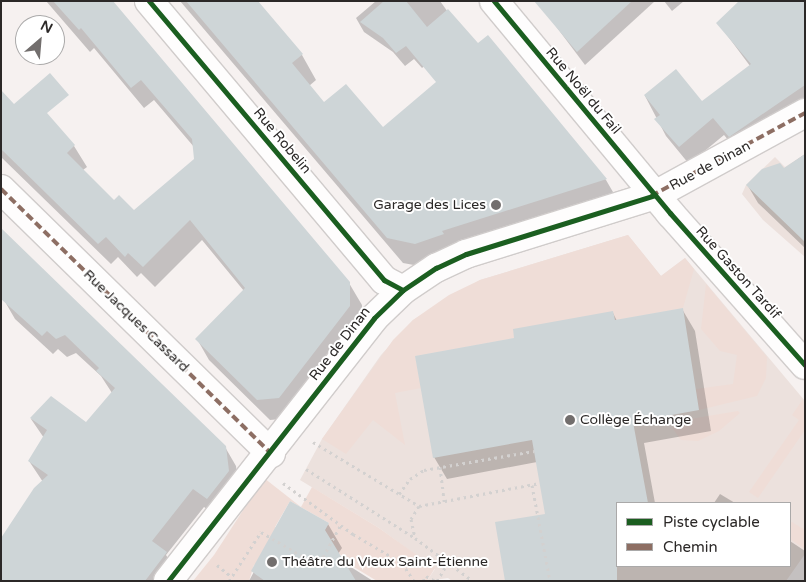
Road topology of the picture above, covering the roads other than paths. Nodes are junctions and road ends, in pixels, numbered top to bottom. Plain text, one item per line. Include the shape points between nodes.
1 (149, 1) edge
2 (494, 1) edge
3 (805, 114) edge
4 (1, 190) edge
5 (655, 195) junction
6 (402, 290) junction
7 (805, 365) edge
8 (271, 452) junction
9 (168, 581) edge

1 - 6 street, Rue Robelin via 384,280
2 - 5 street, Rue Noël du Fail
3 - 5 street, Rue de Dinan
4 - 8 street, Rue Jacques Cassard
5 - 6 street, Rue de Dinan via 466,254 436,268
5 - 7 street, Rue Gaston Tardif
6 - 8 street, Rue de Dinan via 374,318
8 - 9 street, Rue de Dinan

